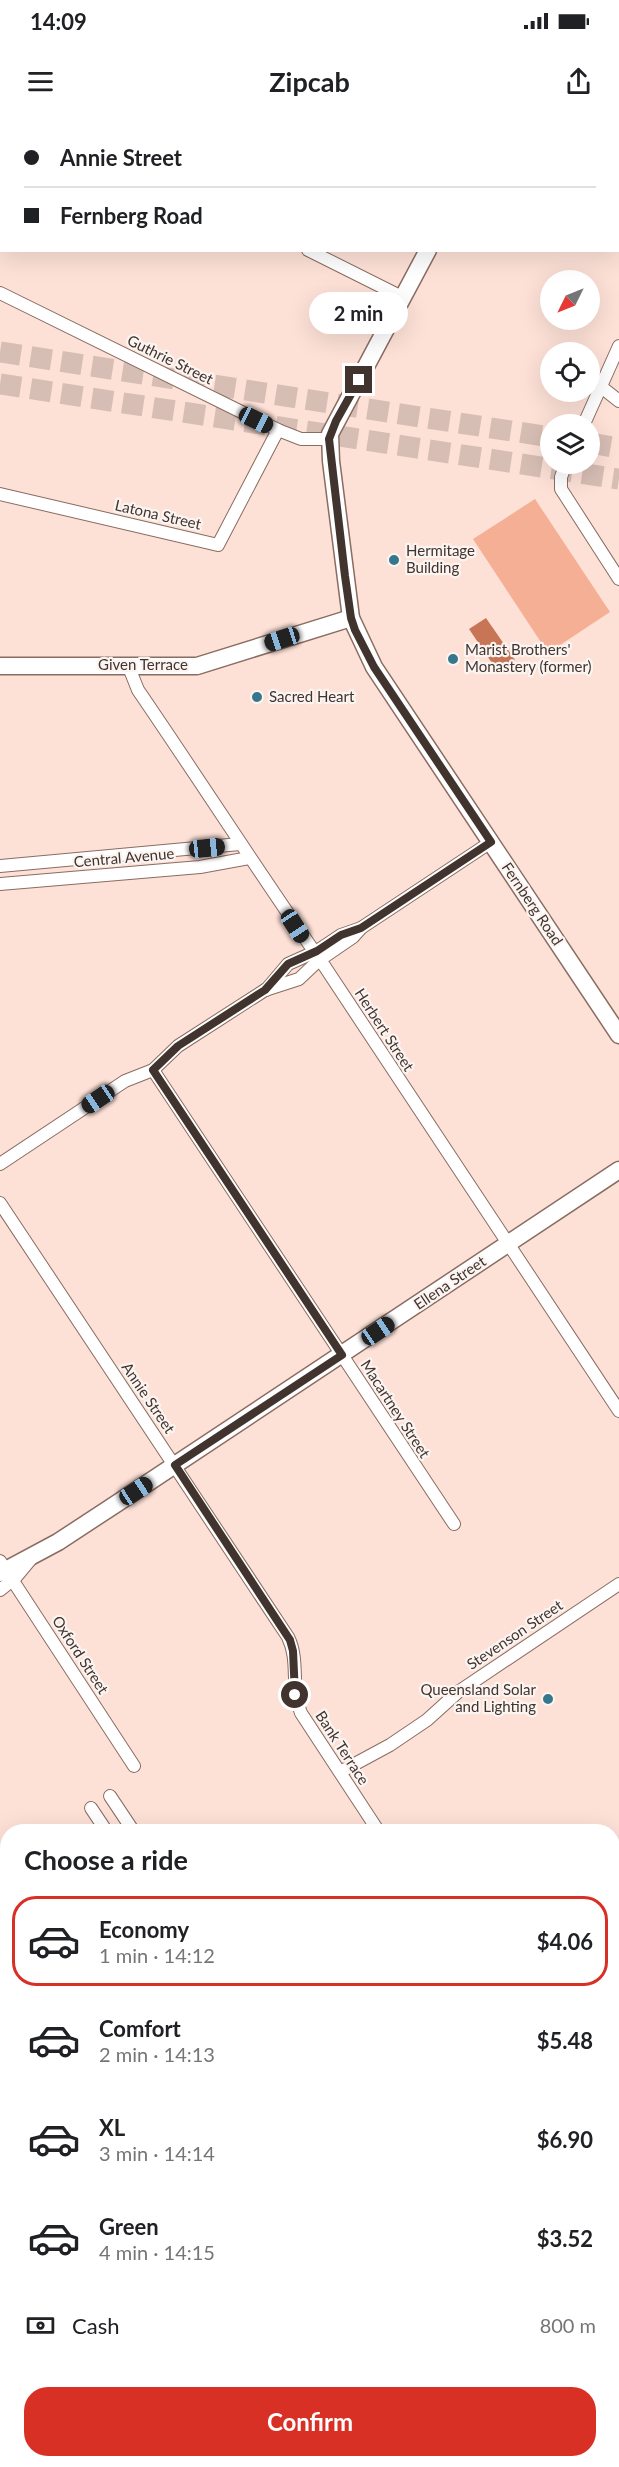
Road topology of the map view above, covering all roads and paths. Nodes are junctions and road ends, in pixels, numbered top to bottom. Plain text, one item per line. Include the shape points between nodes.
1 (312, 252) edge
2 (427, 252) edge
3 (0, 293) edge
4 (404, 298) junction
5 (619, 346) edge
6 (600, 386) joint
7 (619, 401) edge
8 (278, 430) junction
9 (329, 439) junction
10 (562, 474) edge
11 (0, 494) edge
12 (619, 579) edge
13 (351, 618) junction
14 (128, 665) junction
15 (0, 666) edge
16 (491, 842) junction
17 (240, 844) junction
18 (249, 858) junction
19 (0, 866) edge
20 (0, 884) edge
21 (316, 957) junction
22 (265, 990) junction
23 (619, 1035) edge
24 (153, 1070) junction
25 (0, 1164) edge
26 (619, 1170) edge
27 (0, 1203) edge
28 (508, 1244) junction
29 (342, 1355) junction
30 (619, 1412) edge
31 (175, 1465) junction
32 (454, 1524) dead end
33 (5, 1571) edge
34 (619, 1584) edge
35 (0, 1590) edge
36 (294, 1676) joint
37 (134, 1766) dead end
38 (340, 1772) junction
39 (110, 1796) dead end
40 (91, 1808) dead end
41 (102, 1824) edge
42 (129, 1824) edge
43 (374, 1824) edge

1 - 4 street
2 - 4 street
3 - 8 street, Guthrie Street
4 - 9 street
5 - 6 street
6 - 7 street
8 - 9 street, Guthrie Street via 301,439
8 - 11 street, Latona Street via 218,545
9 - 13 street, Fernberg Road
10 - 12 street via 561,489
13 - 14 street, Given Terrace via 197,666
13 - 16 street, Fernberg Road via 374,667
14 - 15 street, Given Terrace
14 - 17 street, Herbert Street via 138,690
16 - 21 street via 361,928 341,935
16 - 23 street, Fernberg Road
17 - 18 street, Herbert Street
17 - 19 street, Central Avenue
18 - 20 street, Central Avenue via 200,867
18 - 21 street, Herbert Street
21 - 22 street via 285,967
21 - 22 street via 299,979
21 - 28 street, Herbert Street
22 - 24 street via 178,1046
24 - 25 street via 125,1081
24 - 29 street, Macartney Street
26 - 28 street, Ellena Street
27 - 31 street, Annie Street
28 - 29 street, Ellena Street
28 - 30 street, Herbert Street
29 - 31 street, Ellena Street
29 - 32 street, Macartney Street
31 - 33 street, Ellena Street
31 - 36 street, Annie Street via 290,1640
33 - 35 street, Ellena Street
33 - 37 street, Oxford Street
34 - 38 street, Stevenson Street via 458,1692 390,1745
36 - 38 street, Bank Terrace via 301,1713
38 - 43 street, Bank Terrace
39 - 42 street
40 - 41 street

